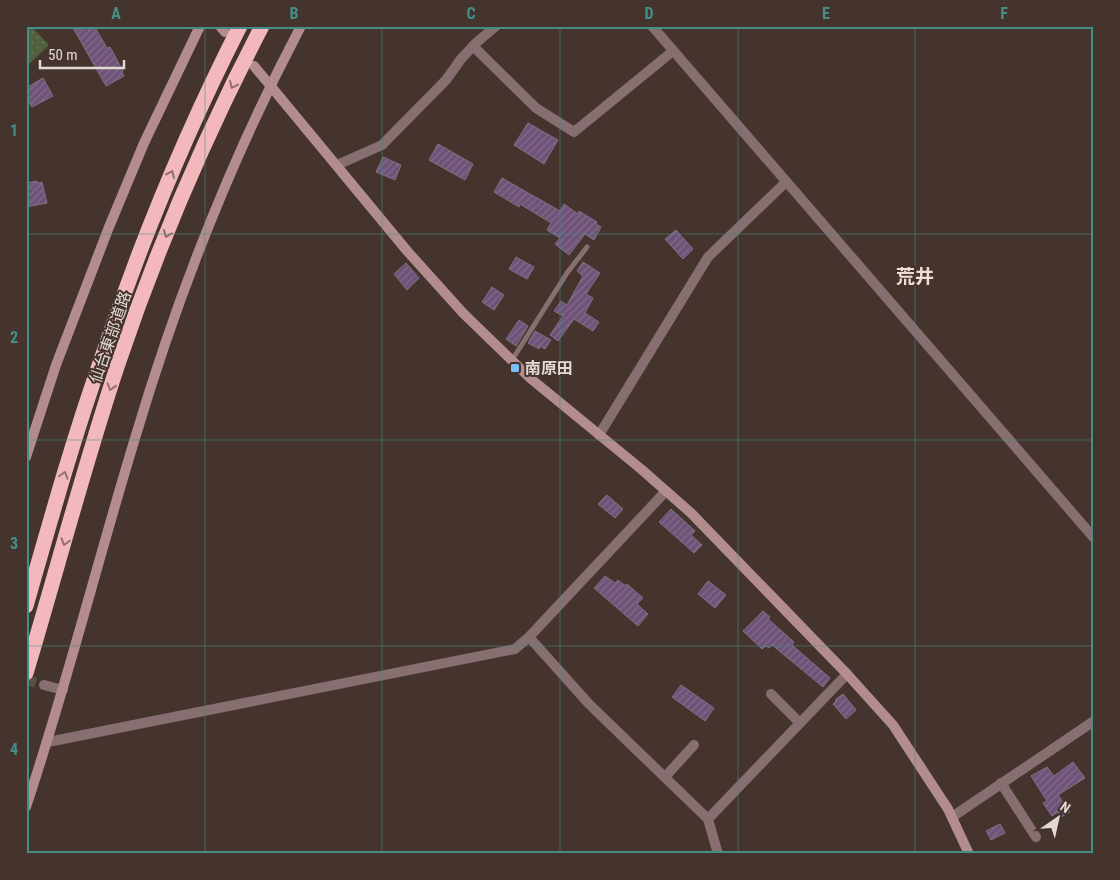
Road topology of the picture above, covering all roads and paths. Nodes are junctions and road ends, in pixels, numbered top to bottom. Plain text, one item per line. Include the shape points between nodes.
1 (200, 26) edge
2 (240, 26) edge
3 (262, 26) edge
4 (300, 26) edge
5 (496, 26) edge
6 (652, 26) edge
7 (473, 46) junction
8 (673, 51) junction
9 (254, 66) dead end
10 (270, 85) junction
11 (337, 165) junction
12 (786, 182) junction
13 (587, 247) dead end
14 (512, 361) junction
15 (599, 435) junction
16 (26, 457) edge
17 (666, 491) junction
18 (1094, 538) edge
19 (26, 606) edge
20 (529, 637) junction
21 (26, 673) edge
22 (847, 674) junction
23 (44, 685) tunnel mouth
24 (63, 690) junction
25 (771, 694) dead end
26 (1094, 721) edge
27 (800, 723) junction
28 (48, 742) junction
29 (694, 744) dead end
30 (666, 777) junction
31 (1001, 784) junction
32 (26, 807) edge
33 (952, 817) junction
34 (708, 819) junction
35 (1036, 837) dead end
36 (718, 854) edge
37 (969, 854) edge

1 - 16 street via 144,143 109,227 56,365
19 -> 2 highway, 仙台東部道路 via 72,448 139,253 174,168
3 -> 21 highway, 仙台東部道路 via 188,184 122,354
4 - 10 street
5 - 7 street
6 - 8 street
7 - 8 street via 536,108 574,132
7 - 11 street via 446,80 382,145
8 - 12 street
9 - 10 street
10 - 11 street
10 - 24 street via 192,266 136,434
11 - 14 street via 434,282
12 - 15 street via 708,257
12 - 18 street
13 - 14 lane
14 - 15 street
15 - 17 street
17 - 20 street
17 - 22 street
20 - 28 street via 515,649
20 - 30 street via 589,704
22 - 27 street
22 - 33 street via 893,725
23 - 24 street
24 - 28 street
25 - 27 street
26 - 31 street
27 - 34 street
28 - 32 street
29 - 30 street
30 - 34 street
31 - 33 street
31 - 35 street
33 - 37 street
34 - 36 street

